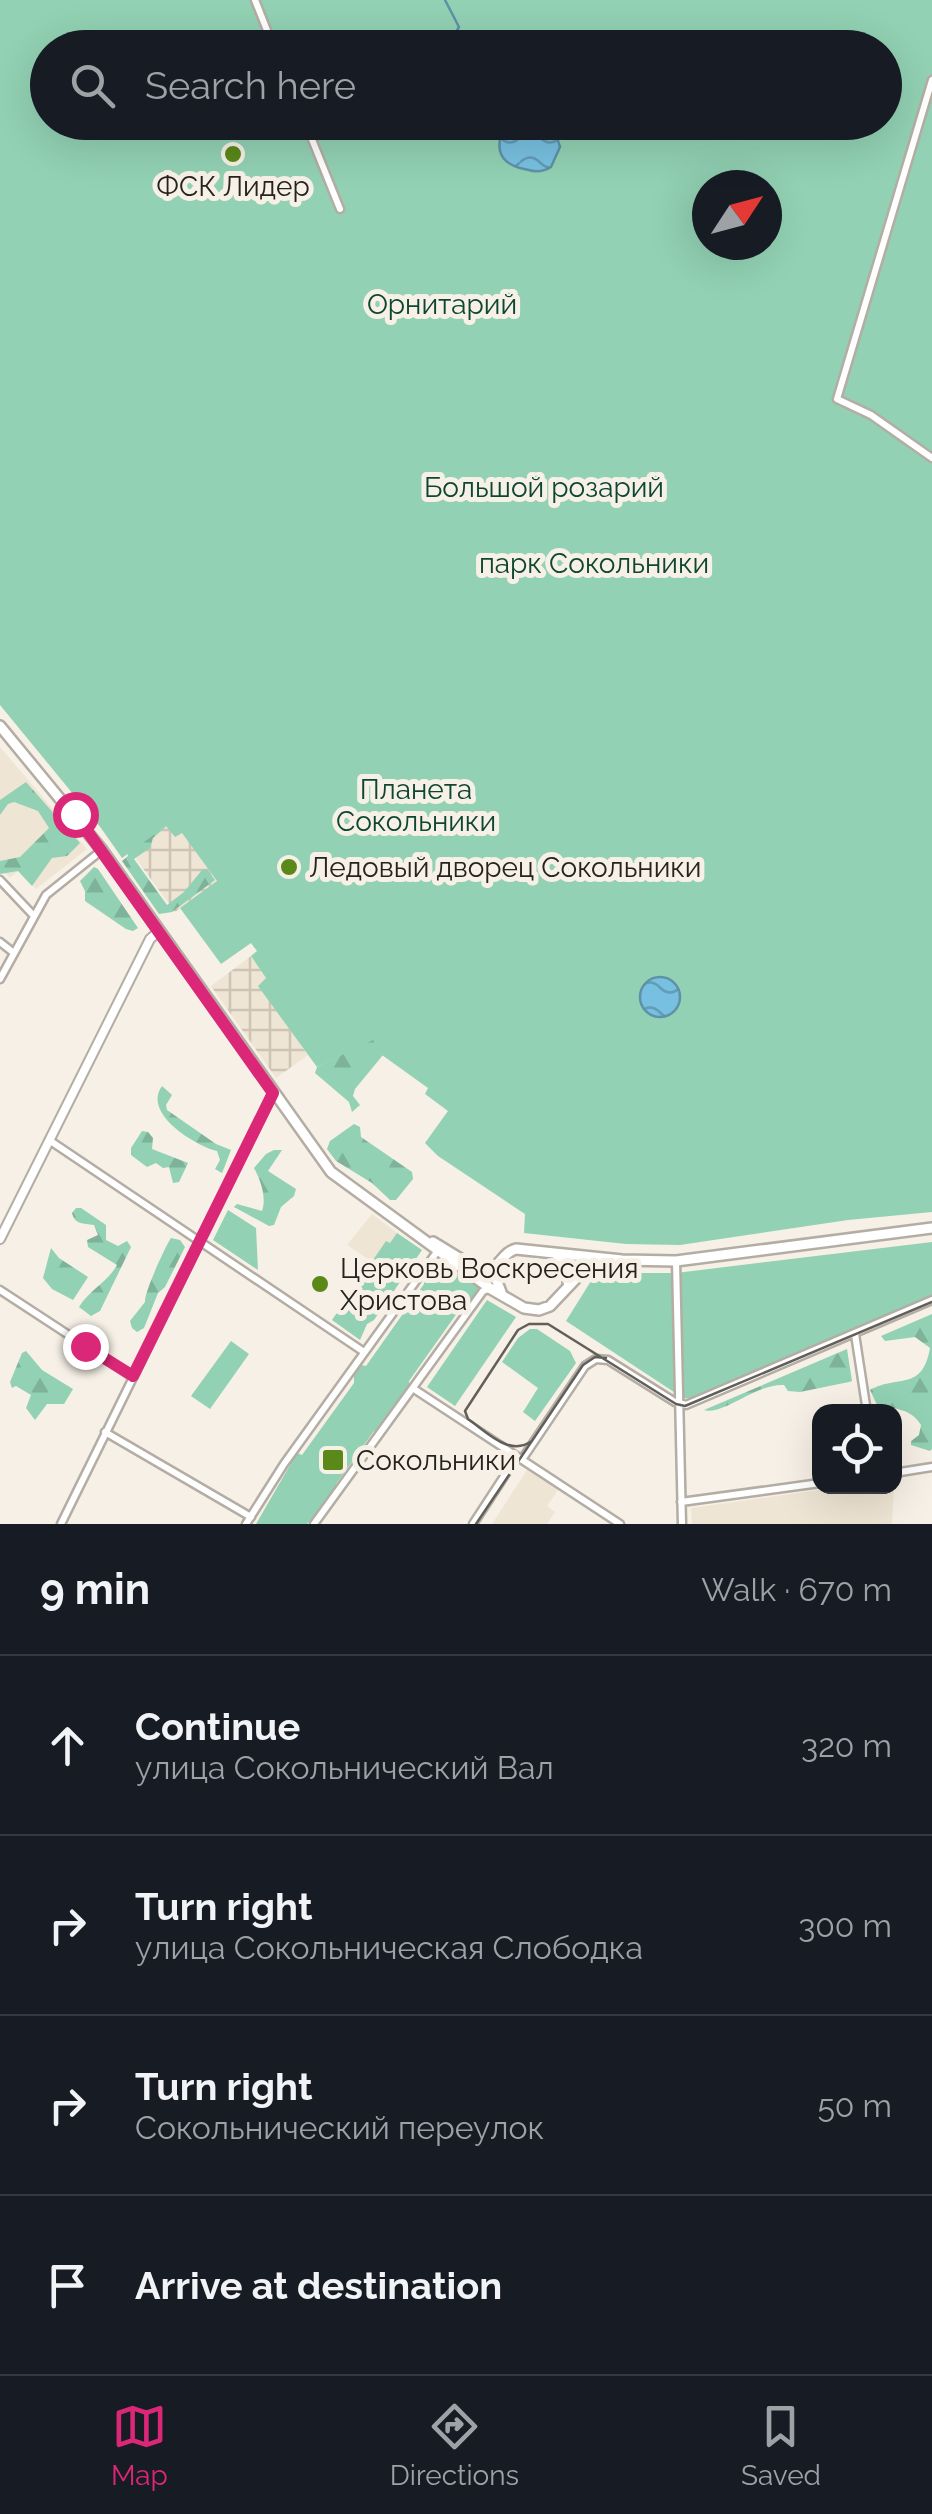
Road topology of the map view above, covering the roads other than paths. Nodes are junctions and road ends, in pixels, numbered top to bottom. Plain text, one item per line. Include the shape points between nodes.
1 (254, 0) edge
2 (266, 30) edge
3 (932, 80) edge
4 (311, 140) edge
5 (340, 210) dead end
6 (932, 458) edge
7 (0, 726) edge
8 (102, 850) junction
9 (0, 880) edge
10 (34, 916) junction
11 (158, 932) junction
12 (0, 942) edge
13 (14, 954) junction
14 (0, 979) edge
15 (273, 1093) junction
16 (49, 1140) junction
17 (932, 1228) edge
18 (421, 1236) junction
19 (0, 1239) edge
20 (200, 1242) junction
21 (522, 1249) junction
22 (436, 1250) junction
23 (450, 1252) junction
24 (550, 1252) junction
25 (622, 1260) junction
26 (676, 1261) junction
27 (491, 1289) junction
28 (0, 1290) edge
29 (564, 1293) junction
30 (502, 1294) junction
31 (932, 1300) edge
32 (854, 1333) junction
33 (364, 1352) junction
34 (133, 1376) junction
35 (414, 1389) junction
36 (679, 1404) junction
37 (866, 1404) edge
38 (105, 1432) junction
39 (520, 1458) junction
40 (932, 1468) edge
41 (902, 1472) edge
42 (812, 1484) edge
43 (681, 1502) junction
44 (248, 1521) edge
45 (62, 1524) edge
46 (314, 1524) edge
47 (473, 1524) edge
48 (620, 1524) edge
49 (682, 1524) edge

1 - 2 street
3 - 6 street via 838,399
4 - 5 street
7 - 8 main road
8 - 10 street via 49,891
8 - 11 main road
9 - 10 street
10 - 13 street
11 - 15 main road
11 - 16 street
12 - 13 street
13 - 14 street
15 - 18 main road via 326,1168
15 - 20 street
16 - 19 street
16 - 20 street
17 - 26 main road
18 - 22 main road
18 - 23 main road
20 - 33 street
20 - 34 street
21 - 23 main road via 510,1250 488,1271
21 - 24 main road
21 - 30 main road via 497,1275
22 - 23 street
22 - 27 main road
22 - 33 street
24 - 25 main road
24 - 29 main road via 572,1268
25 - 26 main road
25 - 29 main road via 586,1268
26 - 36 street
27 - 30 main road
27 - 35 street via 480,1295
28 - 34 street
29 - 30 main road via 532,1310
31 - 32 street
32 - 36 street
32 - 37 street
33 - 44 street
34 - 38 street
35 - 39 street
35 - 46 street
36 - 39 street via 596,1359
36 - 43 street
38 - 44 street
38 - 45 street
39 - 47 street
39 - 48 street
40 - 41 street
42 - 43 street
43 - 49 street

